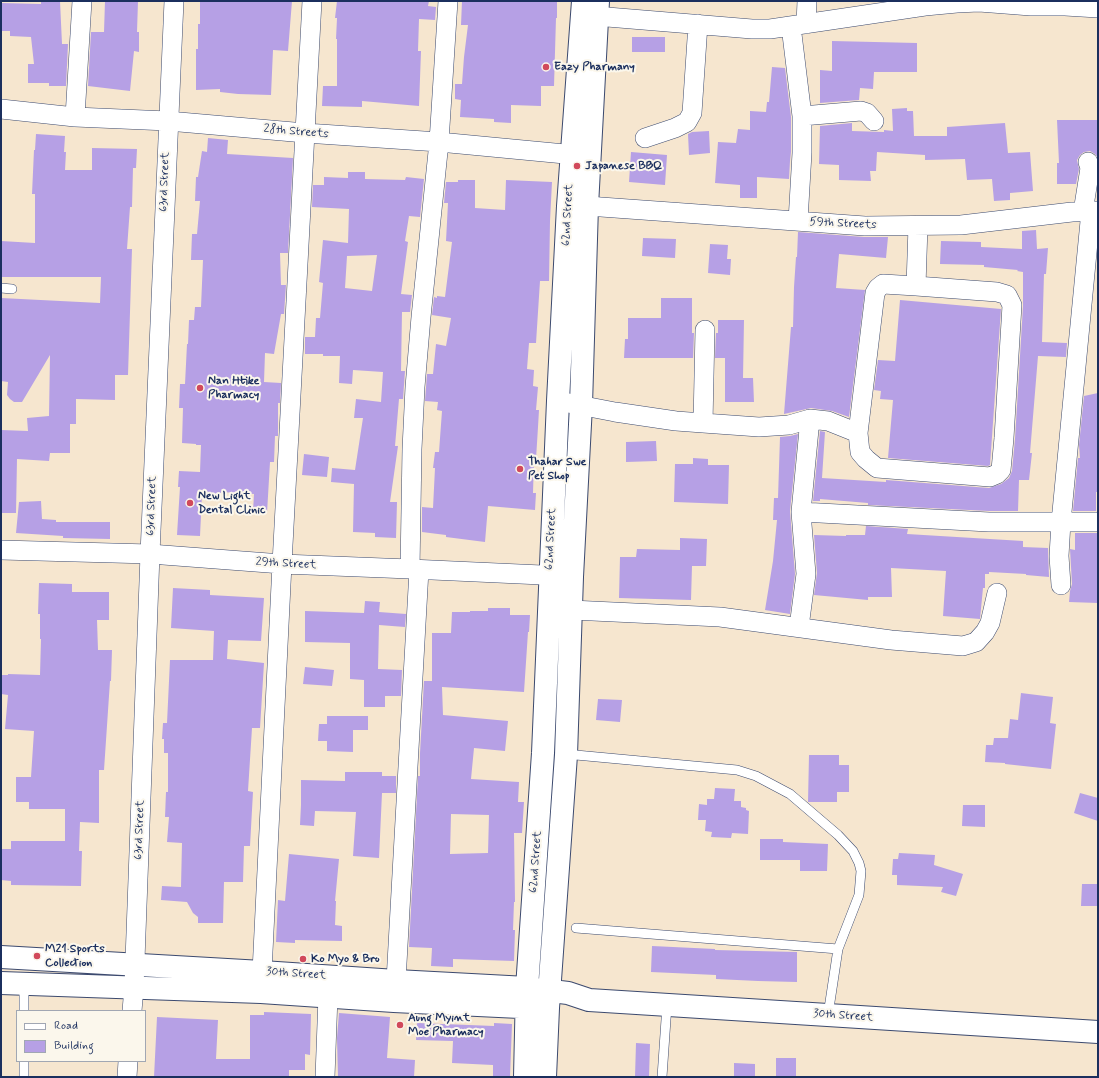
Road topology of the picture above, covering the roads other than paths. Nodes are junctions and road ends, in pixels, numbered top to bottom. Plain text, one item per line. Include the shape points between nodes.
1 (82, 1) edge
2 (174, 1) edge
3 (312, 1) edge
4 (448, 1) edge
5 (807, 1) edge
6 (1031, 3) edge
7 (590, 8) edge
8 (1098, 8) edge
9 (698, 24) junction
10 (798, 25) junction
11 (1, 109) edge
12 (802, 116) junction
13 (75, 117) junction
14 (168, 121) junction
15 (874, 122) dead end
16 (305, 133) junction
17 (645, 138) dead end
18 (438, 142) junction
19 (581, 156) junction
20 (1088, 162) dead end
21 (587, 206) junction
22 (1090, 211) edge
23 (798, 221) junction
24 (918, 226) junction
25 (916, 286) junction
26 (1, 288) edge
27 (12, 289) dead end
28 (706, 330) dead end
29 (558, 401) junction
30 (581, 405) junction
31 (810, 419) junction
32 (702, 424) junction
33 (858, 433) junction
34 (801, 512) junction
35 (1061, 522) junction
36 (1098, 522) edge
37 (1, 550) edge
38 (150, 554) junction
39 (282, 564) junction
40 (414, 569) junction
41 (550, 576) junction
42 (572, 577) junction
43 (1061, 585) dead end
44 (996, 593) dead end
45 (571, 610) junction
46 (799, 627) junction
47 (554, 754) junction
48 (576, 928) dead end
49 (838, 949) junction
50 (1, 956) edge
51 (135, 964) junction
52 (262, 972) junction
53 (396, 981) junction
54 (1, 983) edge
55 (24, 984) junction
56 (134, 987) junction
57 (328, 996) junction
58 (526, 998) junction
59 (549, 999) junction
60 (667, 1005) junction
61 (24, 1010) edge
62 (132, 1010) edge
63 (828, 1015) junction
64 (1098, 1032) edge
65 (24, 1062) edge
66 (128, 1062) edge
67 (24, 1077) edge
68 (127, 1077) edge
69 (325, 1077) edge
70 (525, 1077) edge
71 (545, 1077) edge
72 (662, 1077) edge

1 - 13 street
2 - 14 street, 63rd Street
3 - 16 street
4 - 18 street
5 - 10 street
6 - 8 street
6 - 10 street via 979,2 925,6
7 - 9 street
7 - 19 main road, 62nd Street
9 - 10 street via 752,29
9 - 17 street via 692,113 687,122
10 - 12 street
11 - 13 street, 28th Streets
12 - 15 street via 861,111 867,112
12 - 23 street
13 - 14 street, 28th Streets
14 - 16 street, 28th Streets
14 - 38 street, 63rd Street
16 - 18 street, 28th Streets
16 - 39 street
18 - 19 street, 28th Streets
18 - 40 street via 415,387 412,449
19 - 21 main road, 62nd Street
19 - 29 main road, 62nd Street
20 - 22 street
21 - 23 street, 59th Streets
21 - 30 main road, 62nd Street
22 - 24 street, 59th Streets via 961,225
22 - 35 street
23 - 24 street, 59th Streets via 866,226
24 - 25 street
25 - 33 street via 883,284 875,293
25 - 33 street via 996,292 1007,295 1012,305 1001,470 990,477 877,468 860,452
26 - 27 lane
28 - 32 street
29 - 30 street
29 - 41 main road, 62nd Street
30 - 32 street
30 - 42 main road, 62nd Street
31 - 32 street via 789,426 759,428
31 - 33 street via 828,421
31 - 34 street
34 - 35 street via 989,522
34 - 46 street via 806,574
35 - 36 street
35 - 43 street
37 - 38 street, 29th Street
38 - 39 street, 29th Street
38 - 51 street, 63rd Street
39 - 40 street, 29th Street
39 - 52 street
40 - 41 street, 29th Street
40 - 53 street
41 - 42 street, 29th Street
41 - 47 main road, 62nd Street
42 - 45 main road, 62nd Street
44 - 46 street via 990,623 985,632 976,642 963,646 891,640
45 - 46 street via 720,617
45 - 47 main road, 62nd Street
47 - 49 lane via 737,770 756,776 790,794 838,835 853,851 859,863 859,895
47 - 58 main road, 62nd Street
47 - 59 main road, 62nd Street
48 - 49 lane
49 - 63 lane
50 - 51 main road, 30th Street
51 - 52 main road, 30th Street
51 - 56 street, 63rd Street
52 - 53 main road, 30th Street
53 - 58 main road, 30th Street
54 - 55 main road, 30th Street
55 - 56 main road, 30th Street
55 - 61 lane
56 - 57 main road, 30th Street
56 - 62 street, 63rd Street
57 - 58 main road, 30th Street via 394,1001
57 - 69 street
58 - 59 main road, 30th Street
58 - 70 main road, 62nd Street
59 - 60 main road, 30th Street via 569,1006 589,1000
59 - 71 main road, 62nd Street
60 - 63 main road, 30th Street
60 - 72 lane
63 - 64 main road, 30th Street
65 - 67 lane
66 - 68 street

